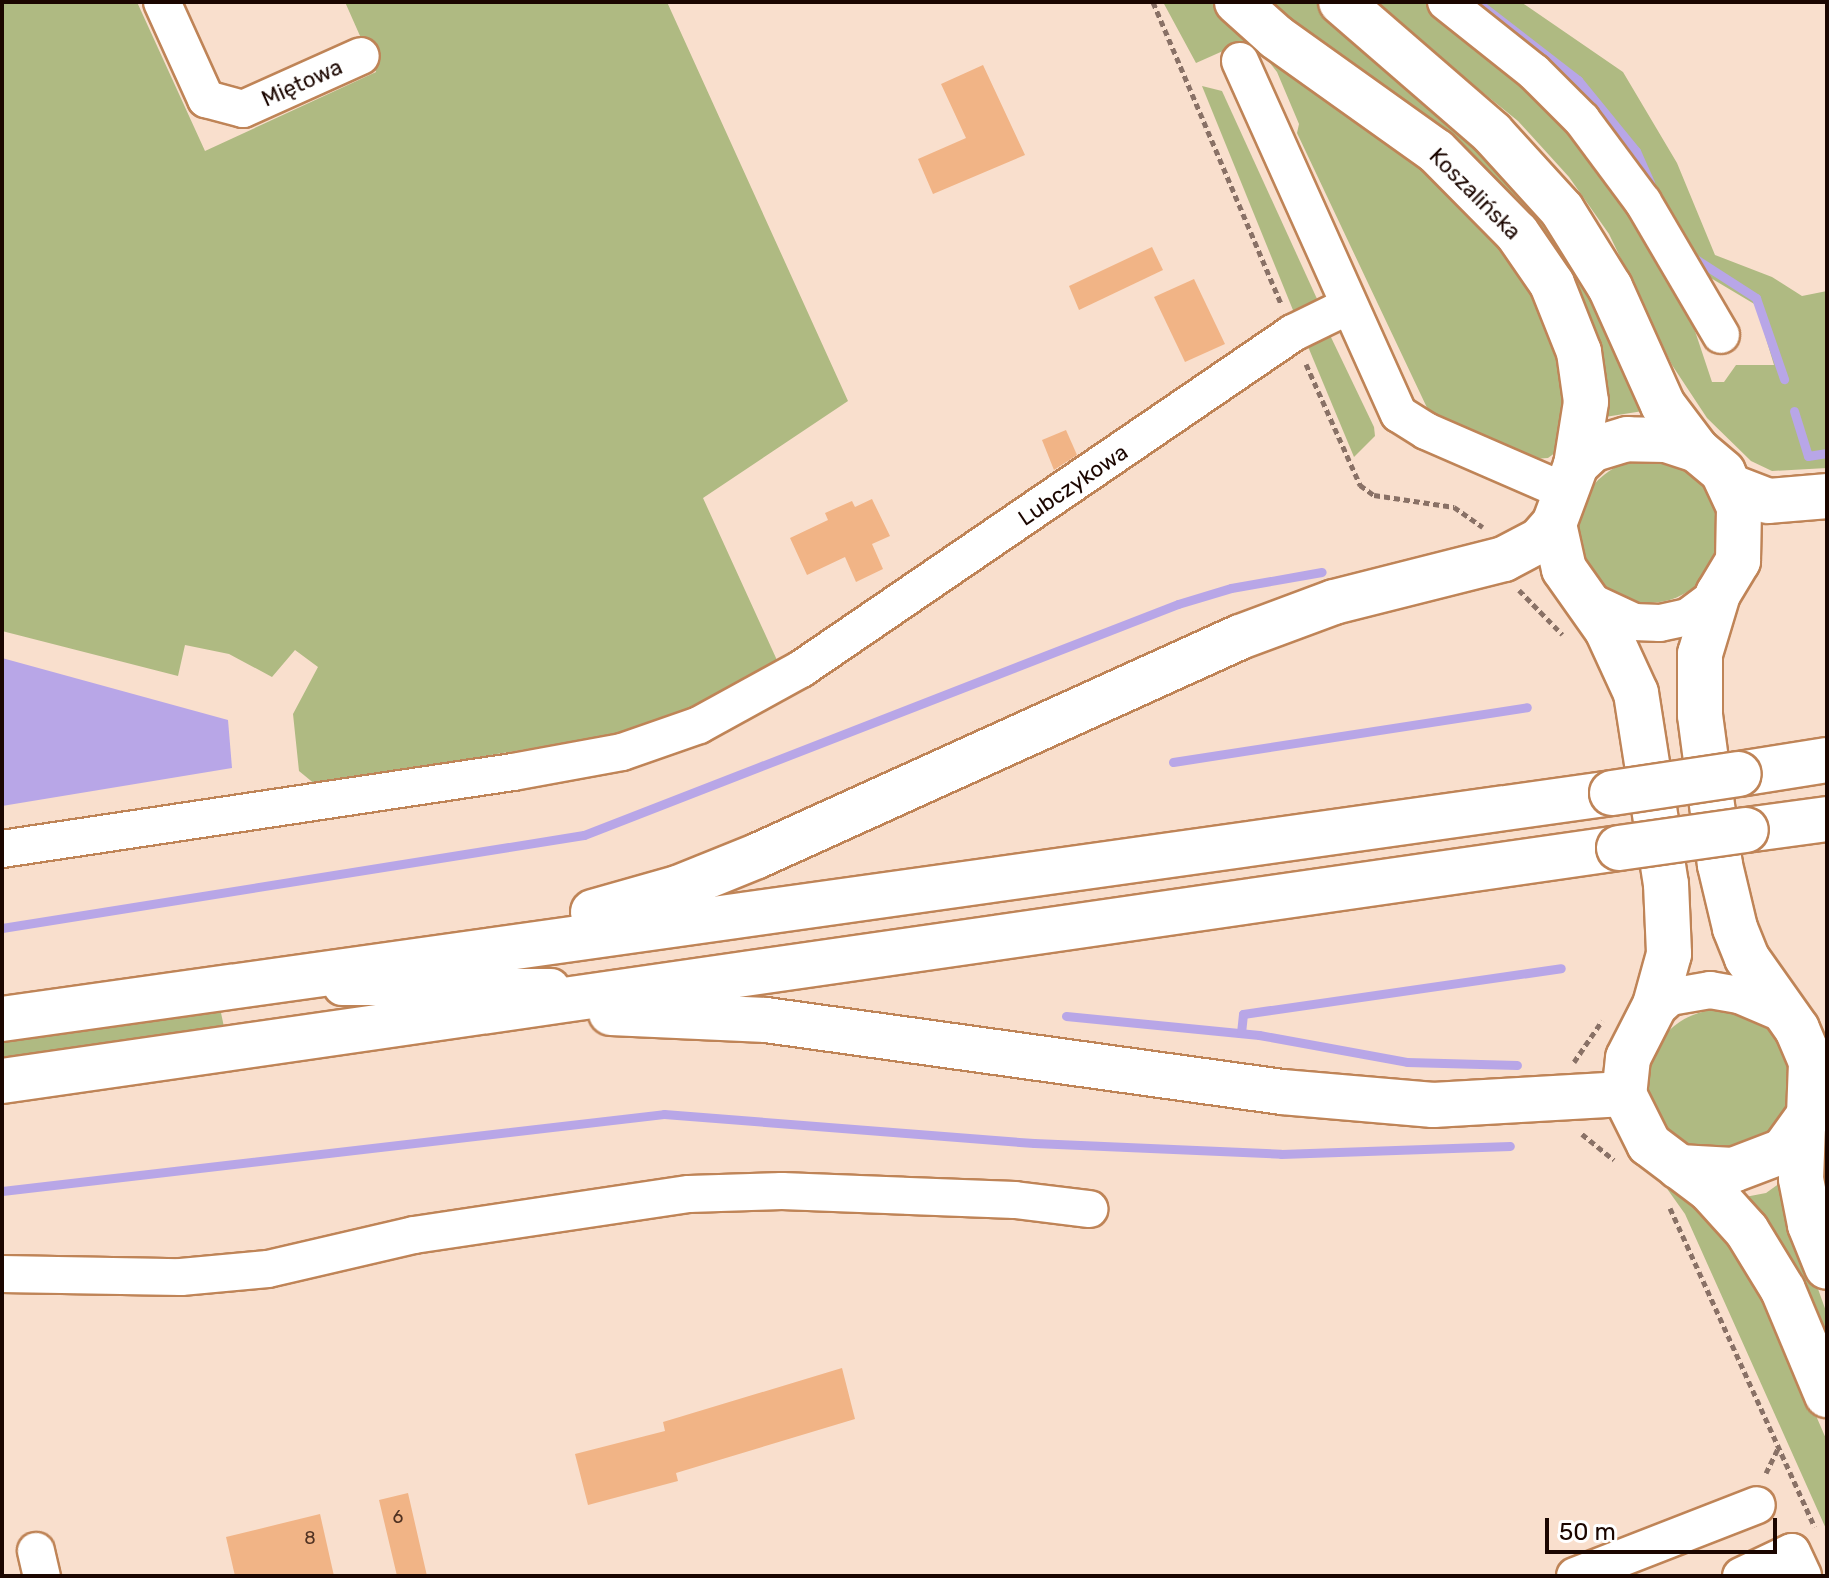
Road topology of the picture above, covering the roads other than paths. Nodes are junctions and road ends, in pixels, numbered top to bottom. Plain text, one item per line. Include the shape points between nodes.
1 (162, 2) edge
2 (1237, 2) edge
3 (1341, 2) edge
4 (1446, 2) edge
5 (361, 56) dead end
6 (1240, 61) dead end
7 (1348, 306) junction
8 (1721, 335) dead end
9 (1697, 450) junction
10 (1732, 487) junction
11 (1564, 493) junction
12 (1827, 496) edge
13 (1718, 594) junction
14 (1585, 599) junction
15 (1827, 760) edge
16 (1827, 819) edge
17 (2, 849) edge
18 (429, 987) junction
19 (1651, 1014) junction
20 (1786, 1015) junction
21 (2, 1019) edge
22 (2, 1081) edge
23 (1624, 1094) junction
24 (1813, 1113) edge
25 (1679, 1167) junction
26 (1089, 1209) dead end
27 (1827, 1267) edge
28 (2, 1274) edge
29 (1827, 1395) edge
30 (1757, 1505) dead end
31 (1575, 1576) edge
32 (1741, 1576) edge
33 (1803, 1576) edge

1 - 5 street, Miętowa via 206,99 243,109
2 - 11 main road, Koszalińska via 1276,37 1436,151 1517,233 1552,284 1579,352 1586,402
3 - 9 main road via 1492,133 1562,210 1610,287 1663,405
4 - 8 street via 1534,72 1582,120 1643,202
6 - 7 street
7 - 11 street via 1399,414
7 - 17 street, Lubczykowa via 1293,333 801,669 699,725 622,752 289,809
9 - 10 main road
9 - 11 main road via 1666,440 1627,439 1592,450
10 - 12 main road via 1768,501
10 - 13 main road via 1742,543 1732,575
11 - 14 main road via 1564,569
11 - 18 main road via 1540,540 1504,559 1334,602 1240,637 678,888
13 - 14 street via 1688,617 1660,623 1634,622
13 - 20 main road via 1706,627 1698,678 1720,865 1747,958
14 - 19 main road via 1619,651 1645,730 1670,926 1669,954
15 - 18 main road, bridge via 630,930
16 - 18 main road, bridge via 636,987
18 - 21 main road via 209,988
18 - 22 main road via 240,1044
18 - 23 main road via 766,1020 1282,1092 1433,1105
19 - 20 street via 1670,997 1710,990 1739,995
19 - 23 main road via 1628,1058
20 - 24 main road via 1811,1062
23 - 25 main road via 1640,1133
24 - 25 main road via 1783,1151 1751,1166 1716,1171
24 - 27 main road via 1801,1179 1810,1225
25 - 29 main road via 1710,1190 1747,1231 1783,1290
26 - 28 street via 969,1198 782,1191 689,1194 414,1235 268,1269 181,1277
30 - 31 street
32 - 33 street via 1792,1552

